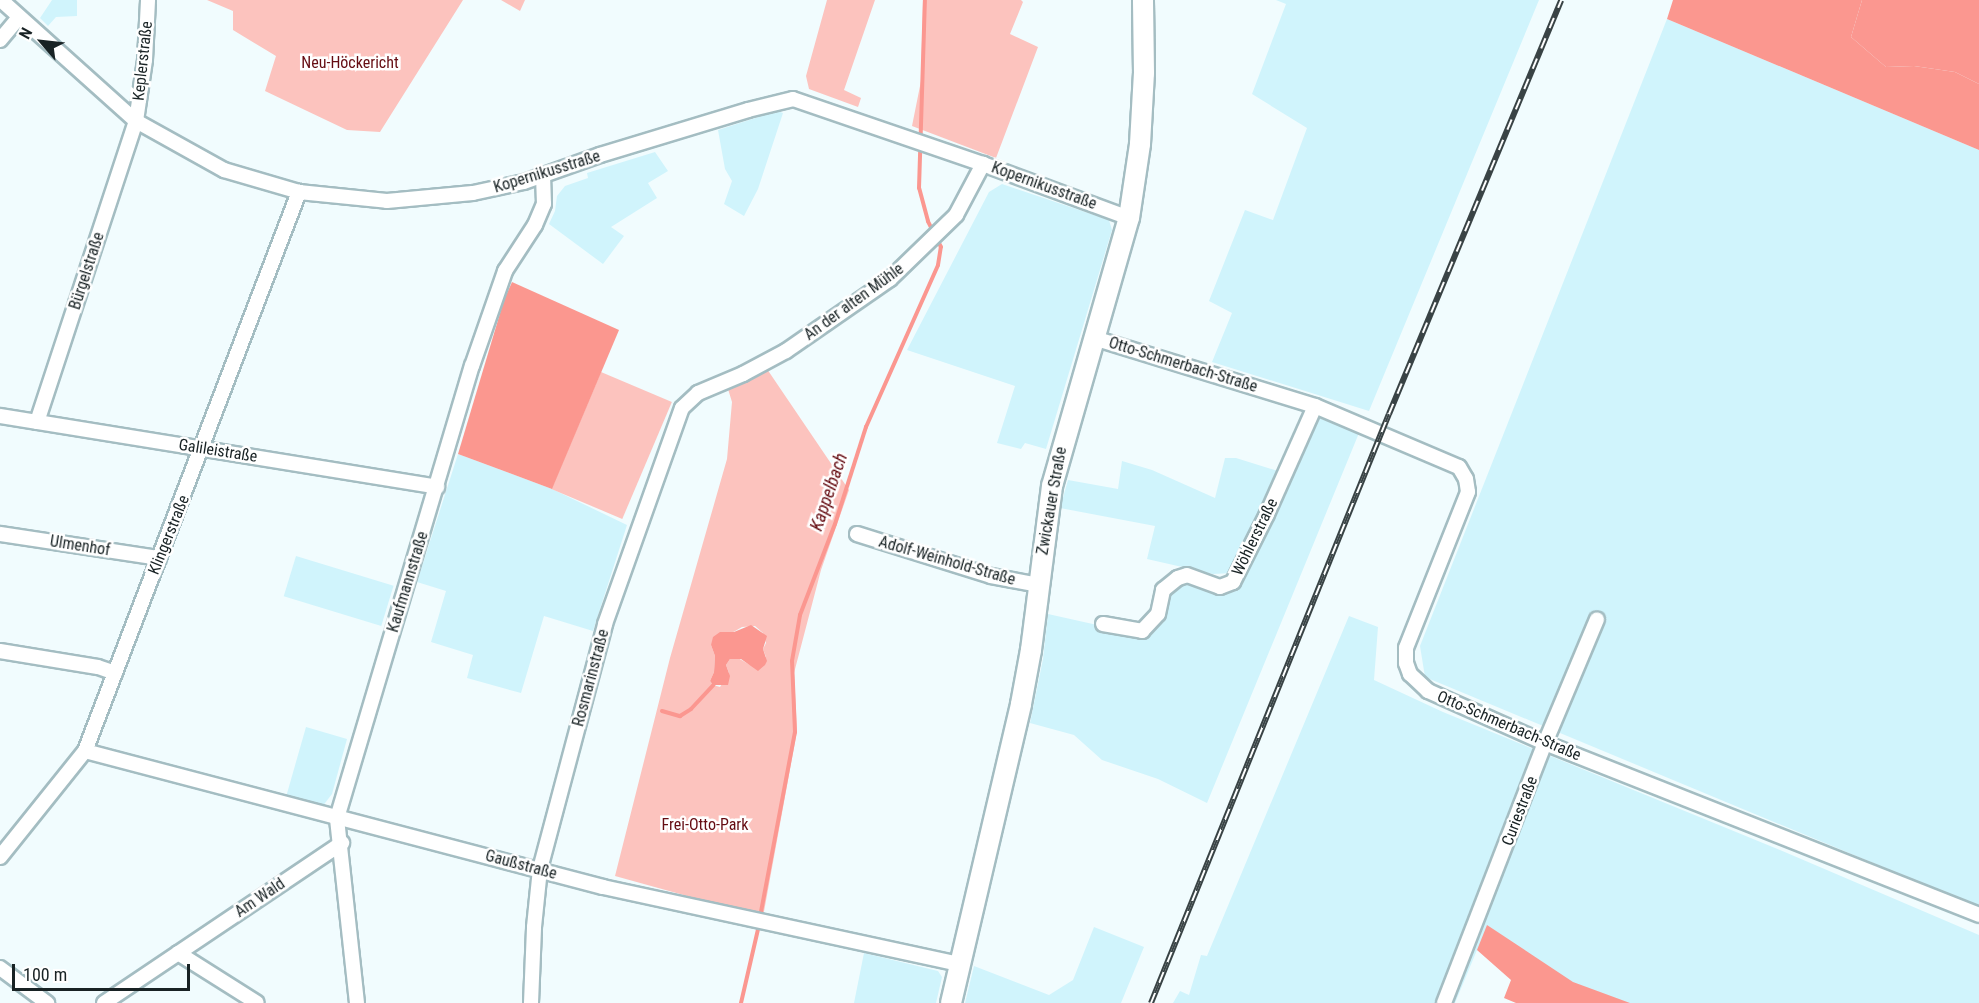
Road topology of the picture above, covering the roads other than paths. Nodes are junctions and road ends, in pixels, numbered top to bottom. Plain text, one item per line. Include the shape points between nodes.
1 (1, 0) edge
2 (148, 0) edge
3 (1143, 0) edge
4 (19, 18) junction
5 (0, 40) edge
6 (136, 121) junction
7 (983, 164) junction
8 (543, 176) junction
9 (299, 192) junction
10 (1129, 218) junction
11 (1094, 338) junction
12 (721, 384) joint
13 (1315, 406) junction
14 (0, 416) edge
15 (37, 422) junction
16 (203, 449) junction
17 (437, 488) junction
18 (0, 534) edge
19 (857, 534) dead end
20 (159, 558) junction
21 (1038, 585) junction
22 (1597, 619) dead end
23 (1103, 624) dead end
24 (0, 651) edge
25 (115, 673) junction
26 (1545, 743) junction
27 (85, 751) junction
28 (337, 818) junction
29 (342, 843) junction
30 (0, 857) edge
31 (540, 869) junction
32 (1979, 915) edge
33 (178, 953) junction
34 (960, 964) junction
35 (0, 968) edge
36 (47, 1003) edge
37 (104, 1003) edge
38 (257, 1003) edge
39 (357, 1003) edge
40 (531, 1003) edge
41 (951, 1003) edge
42 (1444, 1003) edge

1 - 4 street, Kopernikusstraße
2 - 6 street, Keplerstraße
3 - 10 main road, Zwickauer Straße via 1140,144
4 - 5 street
4 - 6 street, Kopernikusstraße
6 - 9 street, Kopernikusstraße via 224,170
6 - 15 street, Bürgelstraße
7 - 8 street, Kopernikusstraße via 793,99 600,155
7 - 10 street, Kopernikusstraße
7 - 12 street, An der alten Mühle via 956,215 890,279 786,351
8 - 9 street, Kopernikusstraße via 433,198 367,200
8 - 17 street, Kaufmannstraße via 544,204 536,225 505,270
9 - 16 street, Klingerstraße
10 - 11 main road, Zwickauer Straße
11 - 13 street, Otto-Schmerbach-Straße
11 - 21 main road, Zwickauer Straße via 1052,486
12 - 31 street, Rosmarinstraße via 698,393 682,408 605,624
13 - 23 street, Wöhlerstraße via 1233,582 1221,587 1187,575 1163,590 1158,614 1142,631
13 - 26 street, Otto-Schmerbach-Straße via 1446,461 1463,472 1468,492 1410,636 1406,663 1410,674 1428,691
14 - 15 street, Galileistraße
15 - 16 street, Galileistraße
16 - 17 street, Galileistraße
16 - 20 street, Klingerstraße
17 - 28 street, Kaufmannstraße
18 - 20 street, Ulmenhof
19 - 21 street, Adolf-Weinhold-Straße via 991,576
20 - 25 street, Klingerstraße
21 - 34 main road, Zwickauer Straße via 1021,704
22 - 26 street, Curiestraße
24 - 25 street
25 - 27 street, Klingerstraße
26 - 32 street, Otto-Schmerbach-Straße
26 - 42 street, Curiestraße
27 - 28 street, Gaußstraße
27 - 30 street, Klingerstraße
28 - 29 street, Kaufmannstraße
28 - 31 street, Gaußstraße
29 - 33 street, Am Wald
29 - 39 street, Kaufmannstraße
31 - 34 street, Gaußstraße via 610,888
31 - 40 street, Rosmarinstraße
33 - 37 street, Am Wald
33 - 38 street
34 - 41 main road, Zwickauer Straße
35 - 36 street

